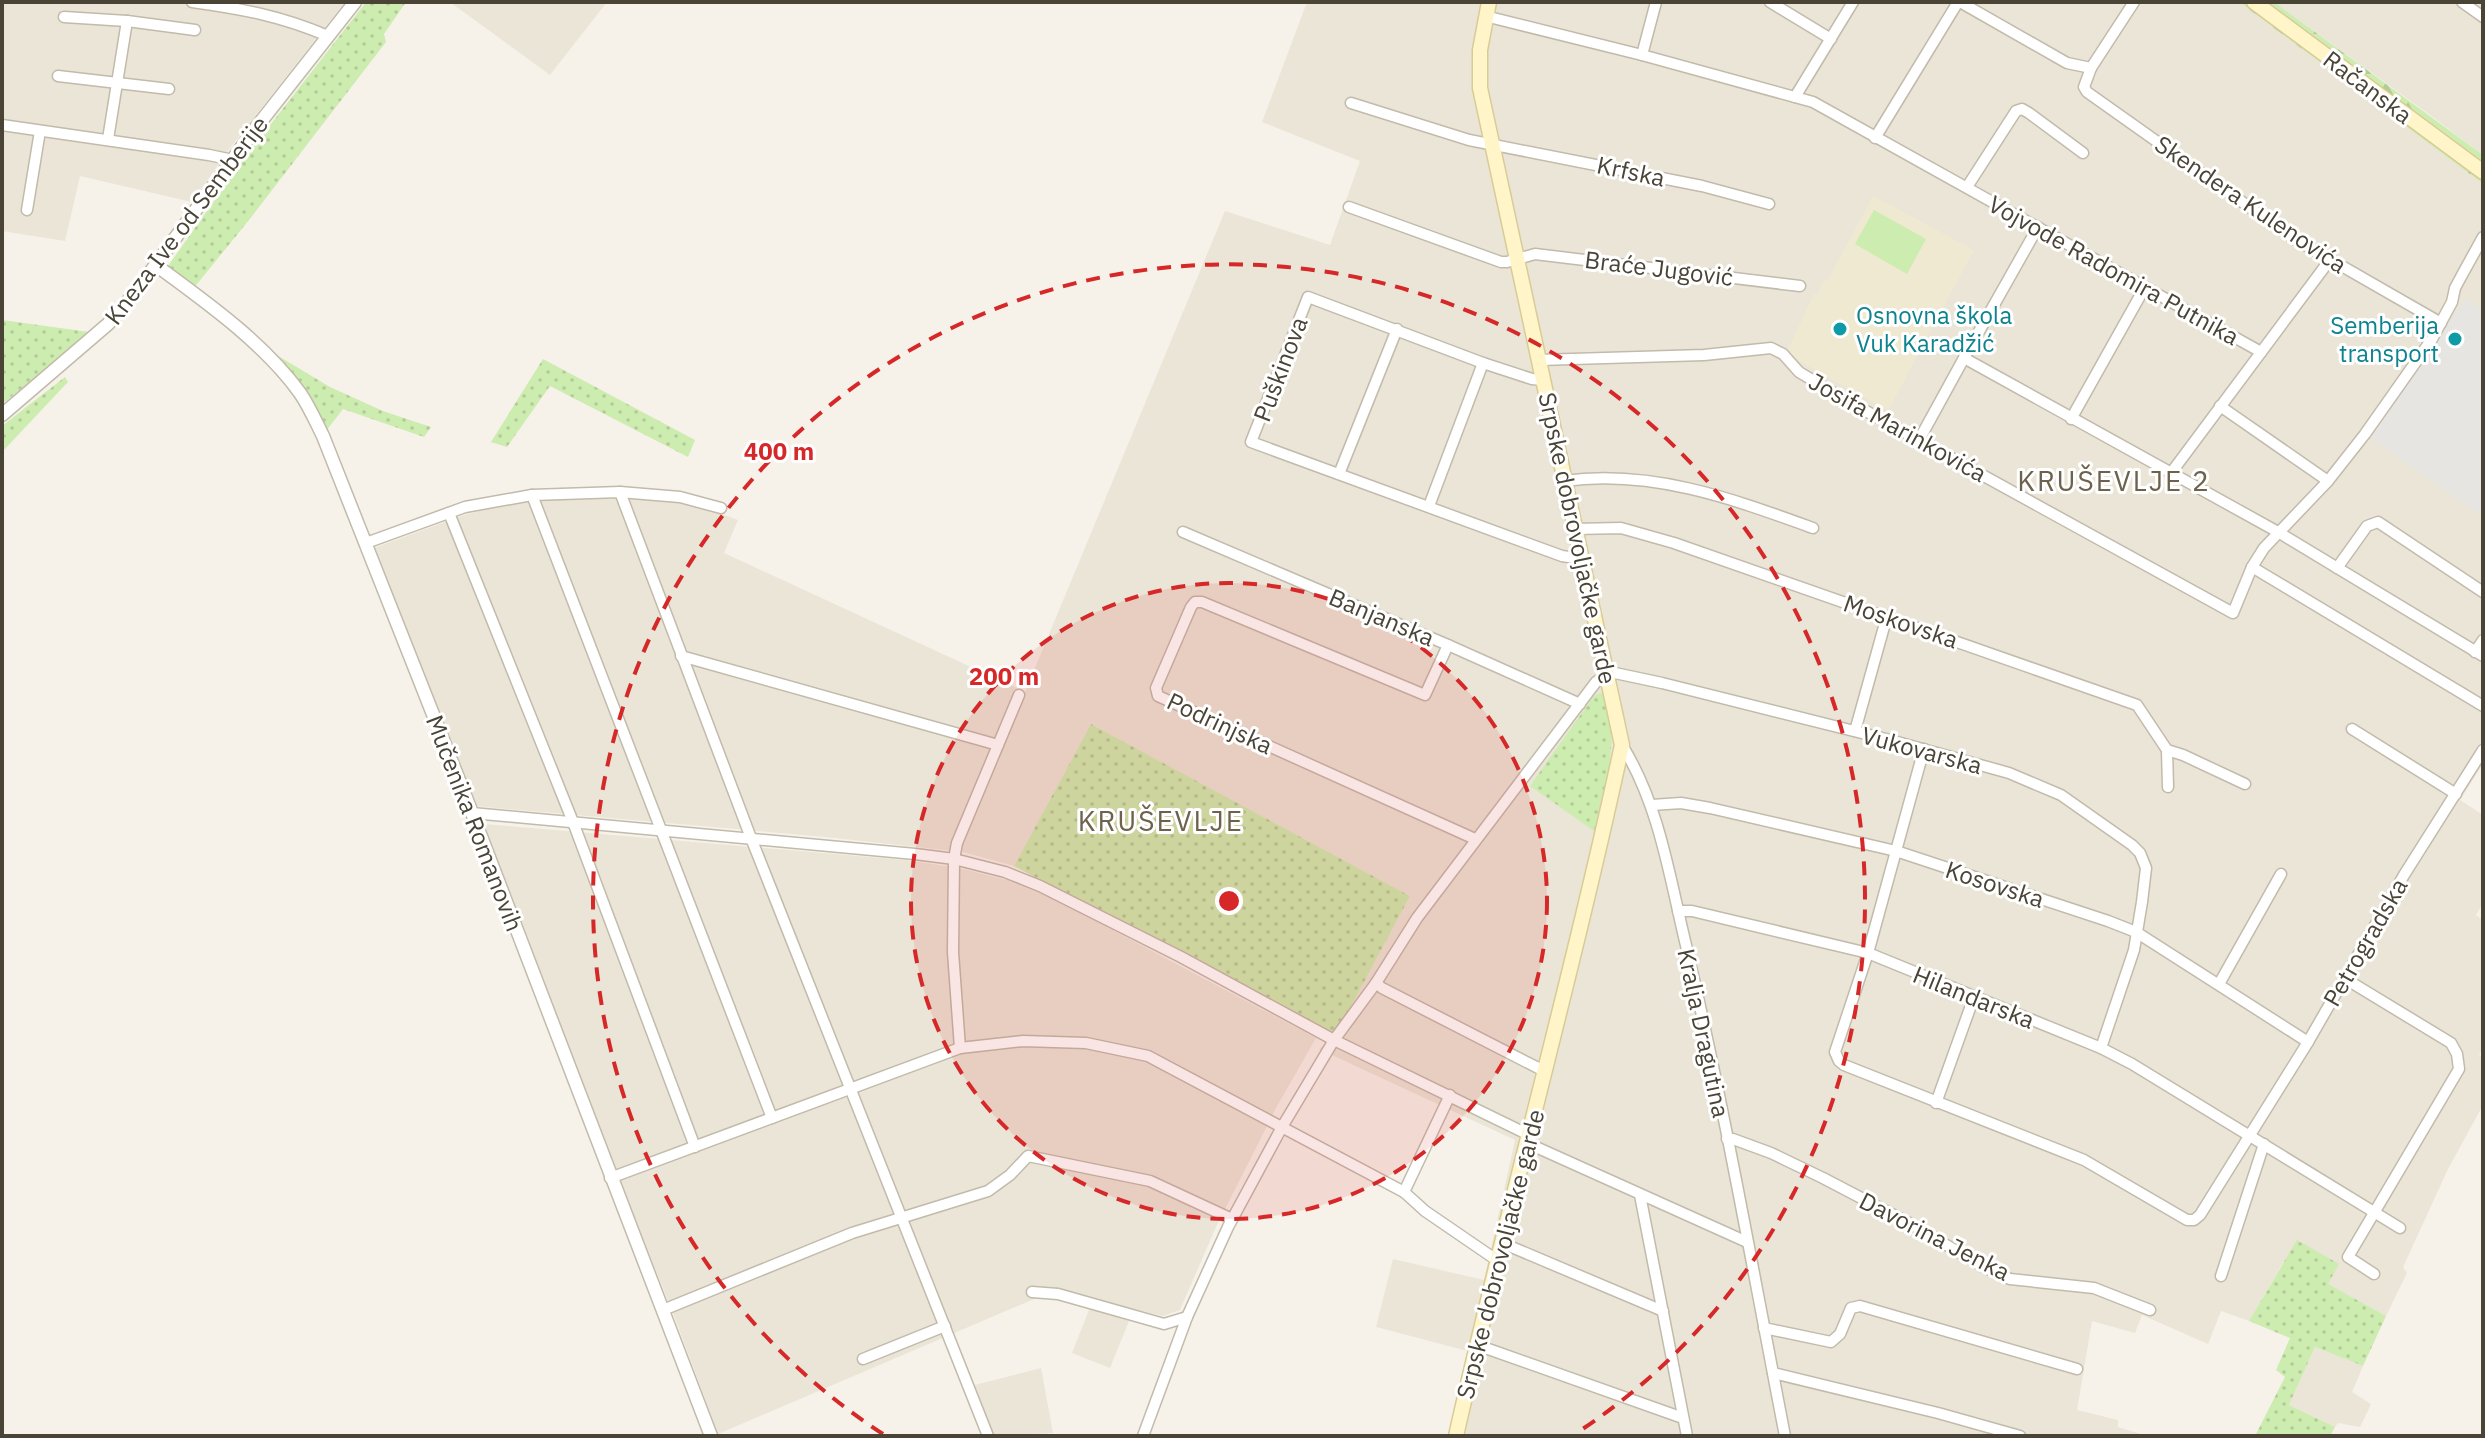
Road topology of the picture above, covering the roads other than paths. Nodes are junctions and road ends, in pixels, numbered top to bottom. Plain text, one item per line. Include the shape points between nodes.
1 (192, 2) edge
2 (1656, 2) edge
3 (1770, 2) edge
4 (1853, 2) edge
5 (1959, 2) edge
6 (2134, 2) edge
7 (2254, 2) edge
8 (2462, 2) edge
9 (349, 3) edge
10 (1487, 9) edge
11 (64, 17) dead end
12 (2483, 17) edge
13 (127, 21) junction
14 (195, 30) dead end
15 (328, 36) junction
16 (1831, 39) junction
17 (1642, 55) junction
18 (2091, 68) junction
19 (58, 76) dead end
20 (118, 82) junction
21 (169, 89) dead end
22 (1795, 97) junction
23 (1351, 103) dead end
24 (2, 125) edge
25 (40, 131) junction
26 (1875, 138) junction
27 (108, 139) junction
28 (1492, 144) junction
29 (2083, 153) dead end
30 (233, 160) junction
31 (2483, 172) edge
32 (1967, 187) junction
33 (1769, 204) dead end
34 (1349, 207) dead end
35 (27, 210) dead end
36 (2038, 227) junction
37 (2483, 237) edge
38 (1517, 259) junction
39 (2329, 261) junction
40 (157, 266) junction
41 (1800, 286) dead end
42 (2145, 287) junction
43 (2441, 323) junction
44 (1397, 329) junction
45 (2261, 352) junction
46 (1964, 358) junction
47 (1539, 360) junction
48 (1483, 363) junction
49 (1543, 380) junction
50 (2220, 406) junction
51 (2, 415) edge
52 (2071, 419) junction
53 (1919, 440) junction
54 (2171, 473) junction
55 (1339, 474) junction
56 (1564, 481) junction
57 (2328, 481) junction
58 (620, 492) junction
59 (532, 495) junction
60 (1429, 506) junction
61 (721, 508) dead end
62 (449, 513) junction
63 (1813, 528) dead end
64 (1575, 529) junction
65 (1183, 532) dead end
66 (2278, 532) junction
67 (366, 543) junction
68 (1582, 559) junction
69 (2252, 567) junction
70 (2337, 568) junction
71 (2483, 592) edge
72 (1887, 616) junction
73 (2483, 640) edge
74 (1448, 645) junction
75 (2479, 654) edge
76 (681, 656) junction
77 (1607, 675) junction
78 (1019, 695) dead end
79 (1580, 704) junction
80 (2483, 706) edge
81 (2352, 729) dead end
82 (1855, 731) junction
83 (998, 745) junction
84 (1622, 745) junction
85 (1924, 749) junction
86 (2167, 750) junction
87 (2483, 750) edge
88 (2245, 784) dead end
89 (2168, 787) dead end
90 (2456, 794) junction
91 (1652, 805) junction
92 (472, 813) junction
93 (573, 822) junction
94 (662, 830) junction
95 (751, 838) junction
96 (1475, 839) junction
97 (1896, 851) junction
98 (954, 859) junction
99 (2281, 874) dead end
100 (1678, 911) junction
101 (2136, 932) junction
102 (1868, 953) junction
103 (2344, 978) junction
104 (1376, 983) junction
105 (2219, 984) junction
106 (1974, 997) junction
107 (1334, 1040) junction
108 (2308, 1042) junction
109 (960, 1048) junction
110 (2101, 1048) junction
111 (1544, 1071) junction
112 (849, 1089) junction
113 (1450, 1095) junction
114 (1936, 1103) junction
115 (772, 1118) junction
116 (1282, 1127) junction
117 (2250, 1136) junction
118 (1528, 1139) junction
119 (1727, 1139) junction
120 (2264, 1144) junction
121 (695, 1147) junction
122 (610, 1178) junction
123 (1404, 1192) junction
124 (1640, 1195) junction
125 (2374, 1212) junction
126 (901, 1218) junction
127 (1232, 1219) junction
128 (2400, 1228) dead end
129 (1747, 1242) junction
130 (1502, 1243) junction
131 (1498, 1261) junction
132 (2374, 1274) dead end
133 (2221, 1276) dead end
134 (1032, 1292) dead end
135 (663, 1310) junction
136 (2150, 1310) dead end
137 (1663, 1311) junction
138 (1187, 1317) junction
139 (1164, 1324) junction
140 (945, 1326) junction
141 (1764, 1328) junction
142 (1477, 1345) junction
143 (1176, 1346) junction
144 (863, 1359) dead end
145 (2077, 1369) dead end
146 (1773, 1373) junction
147 (1683, 1418) junction
148 (711, 1436) edge
149 (988, 1436) edge
150 (1143, 1436) edge
151 (1456, 1436) edge
152 (1687, 1436) edge
153 (1785, 1436) edge
154 (2020, 1436) edge

1 - 15 street via 265,13
2 - 17 street
3 - 16 street
4 - 16 street
5 - 18 street via 2067,63
5 - 26 street
6 - 18 street
7 - 31 main road, Račanska
8 - 12 street
9 - 15 street, Kneza Ive od Semberije
10 - 17 street, Vojvode Radomira Putnika
10 - 28 main road, Srpske dobrovoljačke garde via 1480,88
11 - 13 street
13 - 14 street
13 - 20 street
15 - 30 street, Kneza Ive od Semberije
16 - 22 street
17 - 22 street, Vojvode Radomira Putnika
18 - 39 street, Skendera Kulenovića via 2087,92
19 - 20 street
20 - 21 street
20 - 27 street
22 - 26 street, Vojvode Radomira Putnika
23 - 28 street, Krfska
24 - 25 street
25 - 27 street
25 - 35 street
26 - 32 street, Vojvode Radomira Putnika
27 - 30 street
28 - 33 street, Krfska
28 - 38 main road, Srpske dobrovoljačke garde
29 - 32 street, Vojvode Radomira Putnika via 2022,109
30 - 40 street, Kneza Ive od Semberije
32 - 36 street, Vojvode Radomira Putnika
34 - 38 street, Braće Jugović via 1501,262
36 - 42 street, Vojvode Radomira Putnika
36 - 46 street
37 - 43 street
38 - 41 street, Braće Jugović via 1535,254 1574,257
38 - 47 main road, Srpske dobrovoljačke garde
39 - 43 street, Skendera Kulenovića
39 - 45 street
40 - 51 street, Kneza Ive od Semberije via 108,324
40 - 67 street, Mučenika Romanovih via 259,347 301,394
42 - 45 street, Vojvode Radomira Putnika
42 - 52 street
43 - 57 street
44 - 48 street, Puškinova
44 - 55 street
44 - 55 street, Puškinova via 1308,297 1251,442
45 - 50 street
46 - 52 street
46 - 53 street
47 - 49 main road, Srpske dobrovoljačke garde
47 - 53 street, Josifa Marinkovića via 1771,348 1799,372
48 - 49 street, Puškinova
48 - 60 street
49 - 56 main road, Srpske dobrovoljačke garde
50 - 54 street
50 - 57 street
52 - 54 street
53 - 69 street, Josifa Marinkovića via 2233,613
54 - 66 street
55 - 60 street, Puškinova
56 - 63 street via 1630,479 1685,487
56 - 64 main road, Srpske dobrovoljačke garde
57 - 66 street
58 - 59 street
58 - 61 street via 680,497
58 - 76 street
59 - 62 street
59 - 94 street
60 - 68 street, Puškinova
62 - 67 street
62 - 93 street
64 - 68 main road, Srpske dobrovoljačke garde
64 - 72 street, Moskovska via 1635,531
65 - 74 street, Banjanska
66 - 69 street
66 - 70 street
67 - 92 street, Mučenika Romanovih
68 - 77 main road, Srpske dobrovoljačke garde
69 - 80 street
70 - 71 street via 2367,526 2378,522
70 - 75 street
72 - 82 street
72 - 86 street, Moskovska via 2137,705
73 - 75 street
74 - 79 street, Banjanska
74 - 96 street, Podrinjska via 1425,695 1195,602 1156,688 1158,696
76 - 83 street
76 - 95 street
77 - 79 street
77 - 82 street, Vukovarska via 1662,683
77 - 84 main road, Srpske dobrovoljačke garde
78 - 83 street
79 - 96 street
81 - 90 street
82 - 85 street, Vukovarska
83 - 98 street
84 - 91 street, Kralja Dragutina
84 - 111 main road, Srpske dobrovoljačke garde
85 - 97 street
85 - 101 street, Vukovarska via 2009,773 2061,795 2132,845 2146,868
86 - 88 street
86 - 89 street
87 - 90 street, Petrogradska
90 - 103 street, Petrogradska
91 - 97 street, Kosovska via 1710,808
91 - 100 street, Kralja Dragutina
92 - 93 street
92 - 122 street, Mučenika Romanovih
93 - 94 street
93 - 121 street
94 - 95 street
94 - 115 street
95 - 98 street
95 - 112 street
96 - 104 street
97 - 101 street, Kosovska
97 - 102 street
98 - 107 street via 1040,886
98 - 109 street
99 - 105 street
100 - 102 street, Hilandarska
100 - 119 street, Kralja Dragutina
101 - 105 street, Kosovska
101 - 110 street, Vukovarska
102 - 106 street, Hilandarska
102 - 114 street via 1835,1052 1839,1061
103 - 108 street, Petrogradska
103 - 125 street via 2451,1043 2459,1069
104 - 107 street
104 - 111 street
105 - 108 street, Kosovska
106 - 110 street, Hilandarska
106 - 114 street
107 - 113 street
107 - 116 street
108 - 117 street, Petrogradska
109 - 112 street
109 - 116 street via 1023,1041 1086,1043 1148,1056
110 - 117 street, Hilandarska
111 - 118 main road, Srpske dobrovoljačke garde
112 - 115 street
112 - 126 street
113 - 118 street
113 - 123 street
114 - 117 street, Petrogradska via 2084,1160 2187,1220 2200,1215
115 - 121 street
116 - 123 street
116 - 127 street
117 - 120 street, Hilandarska
118 - 124 street
118 - 130 main road, Srpske dobrovoljačke garde
119 - 129 street, Kralja Dragutina
119 - 136 street, Davorina Jenka via 1771,1153 2010,1279 2094,1288
120 - 125 street, Hilandarska
120 - 133 street
121 - 122 street
122 - 135 street, Mučenika Romanovih
123 - 131 street
124 - 129 street
124 - 137 street
125 - 128 street, Hilandarska
125 - 132 street via 2348,1257
126 - 127 street via 988,1191 1028,1156 1150,1181
126 - 135 street
126 - 140 street
127 - 138 street
129 - 141 street, Kralja Dragutina
130 - 131 main road, Srpske dobrovoljačke garde
130 - 137 street
131 - 142 main road, Srpske dobrovoljačke garde
134 - 139 street via 1058,1294
135 - 148 street, Mučenika Romanovih
137 - 147 street
138 - 139 street
138 - 143 street
139 - 143 street
140 - 144 street
140 - 149 street
141 - 145 street via 1831,1342 1851,1308 1860,1306
141 - 146 street, Kralja Dragutina
142 - 147 street
142 - 151 main road, Srpske dobrovoljačke garde
143 - 150 street
146 - 153 street, Kralja Dragutina
146 - 154 street
147 - 152 street

